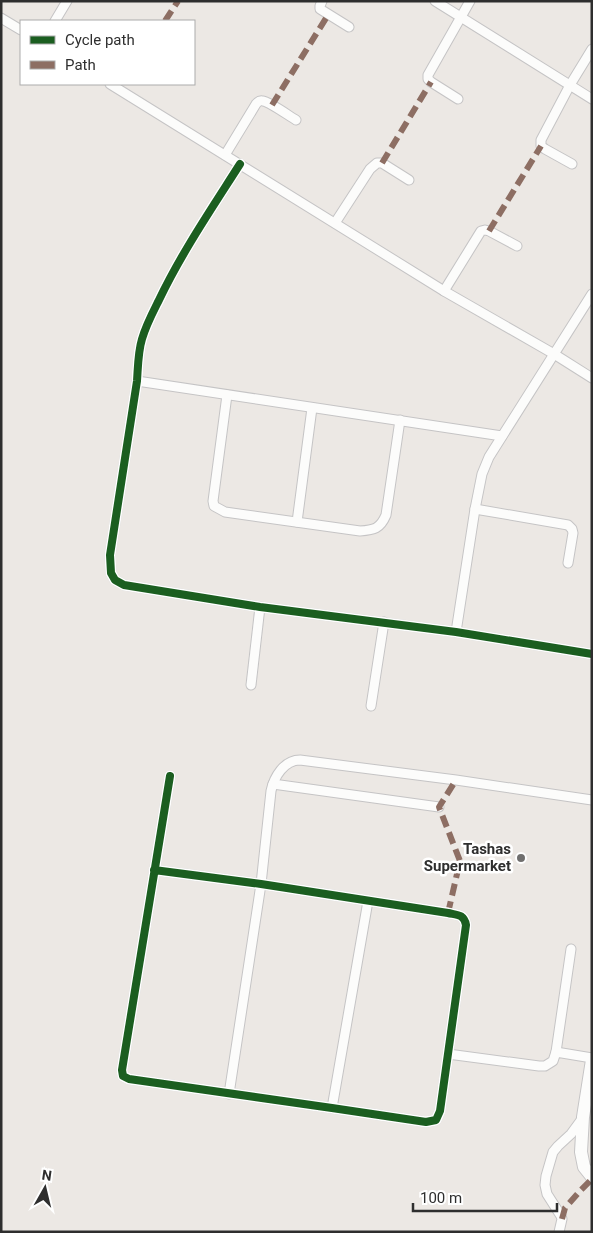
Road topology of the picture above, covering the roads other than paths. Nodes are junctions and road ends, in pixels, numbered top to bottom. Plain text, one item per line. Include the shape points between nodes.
1 (67, 1) edge
2 (322, 1) edge
3 (435, 1) edge
4 (470, 1) edge
5 (461, 17) junction
6 (1, 18) edge
7 (56, 20) edge
8 (349, 27) dead end
9 (20, 29) edge
10 (592, 48) edge
11 (114, 85) edge
12 (570, 85) junction
13 (458, 99) dead end
14 (592, 99) edge
15 (296, 120) dead end
16 (225, 155) junction
17 (240, 164) junction
18 (572, 164) dead end
19 (409, 180) dead end
20 (335, 223) junction
21 (517, 246) dead end
22 (444, 291) junction
23 (592, 294) edge
24 (554, 354) junction
25 (592, 378) edge
26 (137, 381) junction
27 (227, 395) junction
28 (312, 408) junction
29 (400, 420) junction
30 (502, 436) junction
31 (475, 509) junction
32 (297, 522) junction
33 (568, 563) dead end
34 (260, 607) junction
35 (384, 622) junction
36 (456, 632) junction
37 (592, 654) edge
38 (251, 685) dead end
39 (371, 706) dead end
40 (170, 776) dead end
41 (273, 784) junction
42 (592, 800) edge
43 (439, 807) dead end
44 (154, 870) junction
45 (261, 884) junction
46 (368, 901) junction
47 (571, 949) dead end
48 (556, 1052) junction
49 (448, 1054) junction
50 (592, 1059) edge
51 (229, 1094) junction
52 (332, 1108) junction
53 (584, 1117) junction
54 (592, 1177) edge
55 (559, 1232) edge

1 - 7 street
2 - 8 street via 320,9
3 - 5 street
4 - 5 street
5 - 12 street
5 - 13 street via 428,77
6 - 9 street
10 - 12 street
11 - 16 street
12 - 14 street
12 - 18 street via 542,137 541,146
15 - 16 street via 262,100 256,104
16 - 17 street
17 - 20 street
17 - 26 street via 162,293 142,339
19 - 20 street via 377,162
20 - 22 street
21 - 22 street via 489,231 481,231
22 - 24 street
23 - 24 street
24 - 25 street
24 - 30 street
26 - 27 street
26 - 34 street via 110,555 111,573 124,585
27 - 28 street
27 - 32 street via 214,506 225,512
28 - 29 street
28 - 32 street
29 - 30 street
29 - 32 street via 386,515 378,527 360,531
30 - 31 street via 482,474
31 - 33 street via 568,525 573,534
31 - 36 street
34 - 35 street
34 - 38 street
35 - 36 street
35 - 39 street
36 - 37 street
40 - 44 street
41 - 42 street via 286,764 300,760
41 - 43 street
41 - 45 street
44 - 45 street
44 - 51 street via 122,1074 130,1080
45 - 46 street
45 - 51 street
46 - 49 street via 464,918 466,925
46 - 52 street
47 - 48 street
48 - 49 street via 553,1061 545,1066
48 - 50 street
49 - 52 street via 440,1111 433,1121
50 - 53 street
51 - 52 street
53 - 54 street via 582,1161
53 - 55 street via 553,1152 546,1176 547,1194 562,1219

